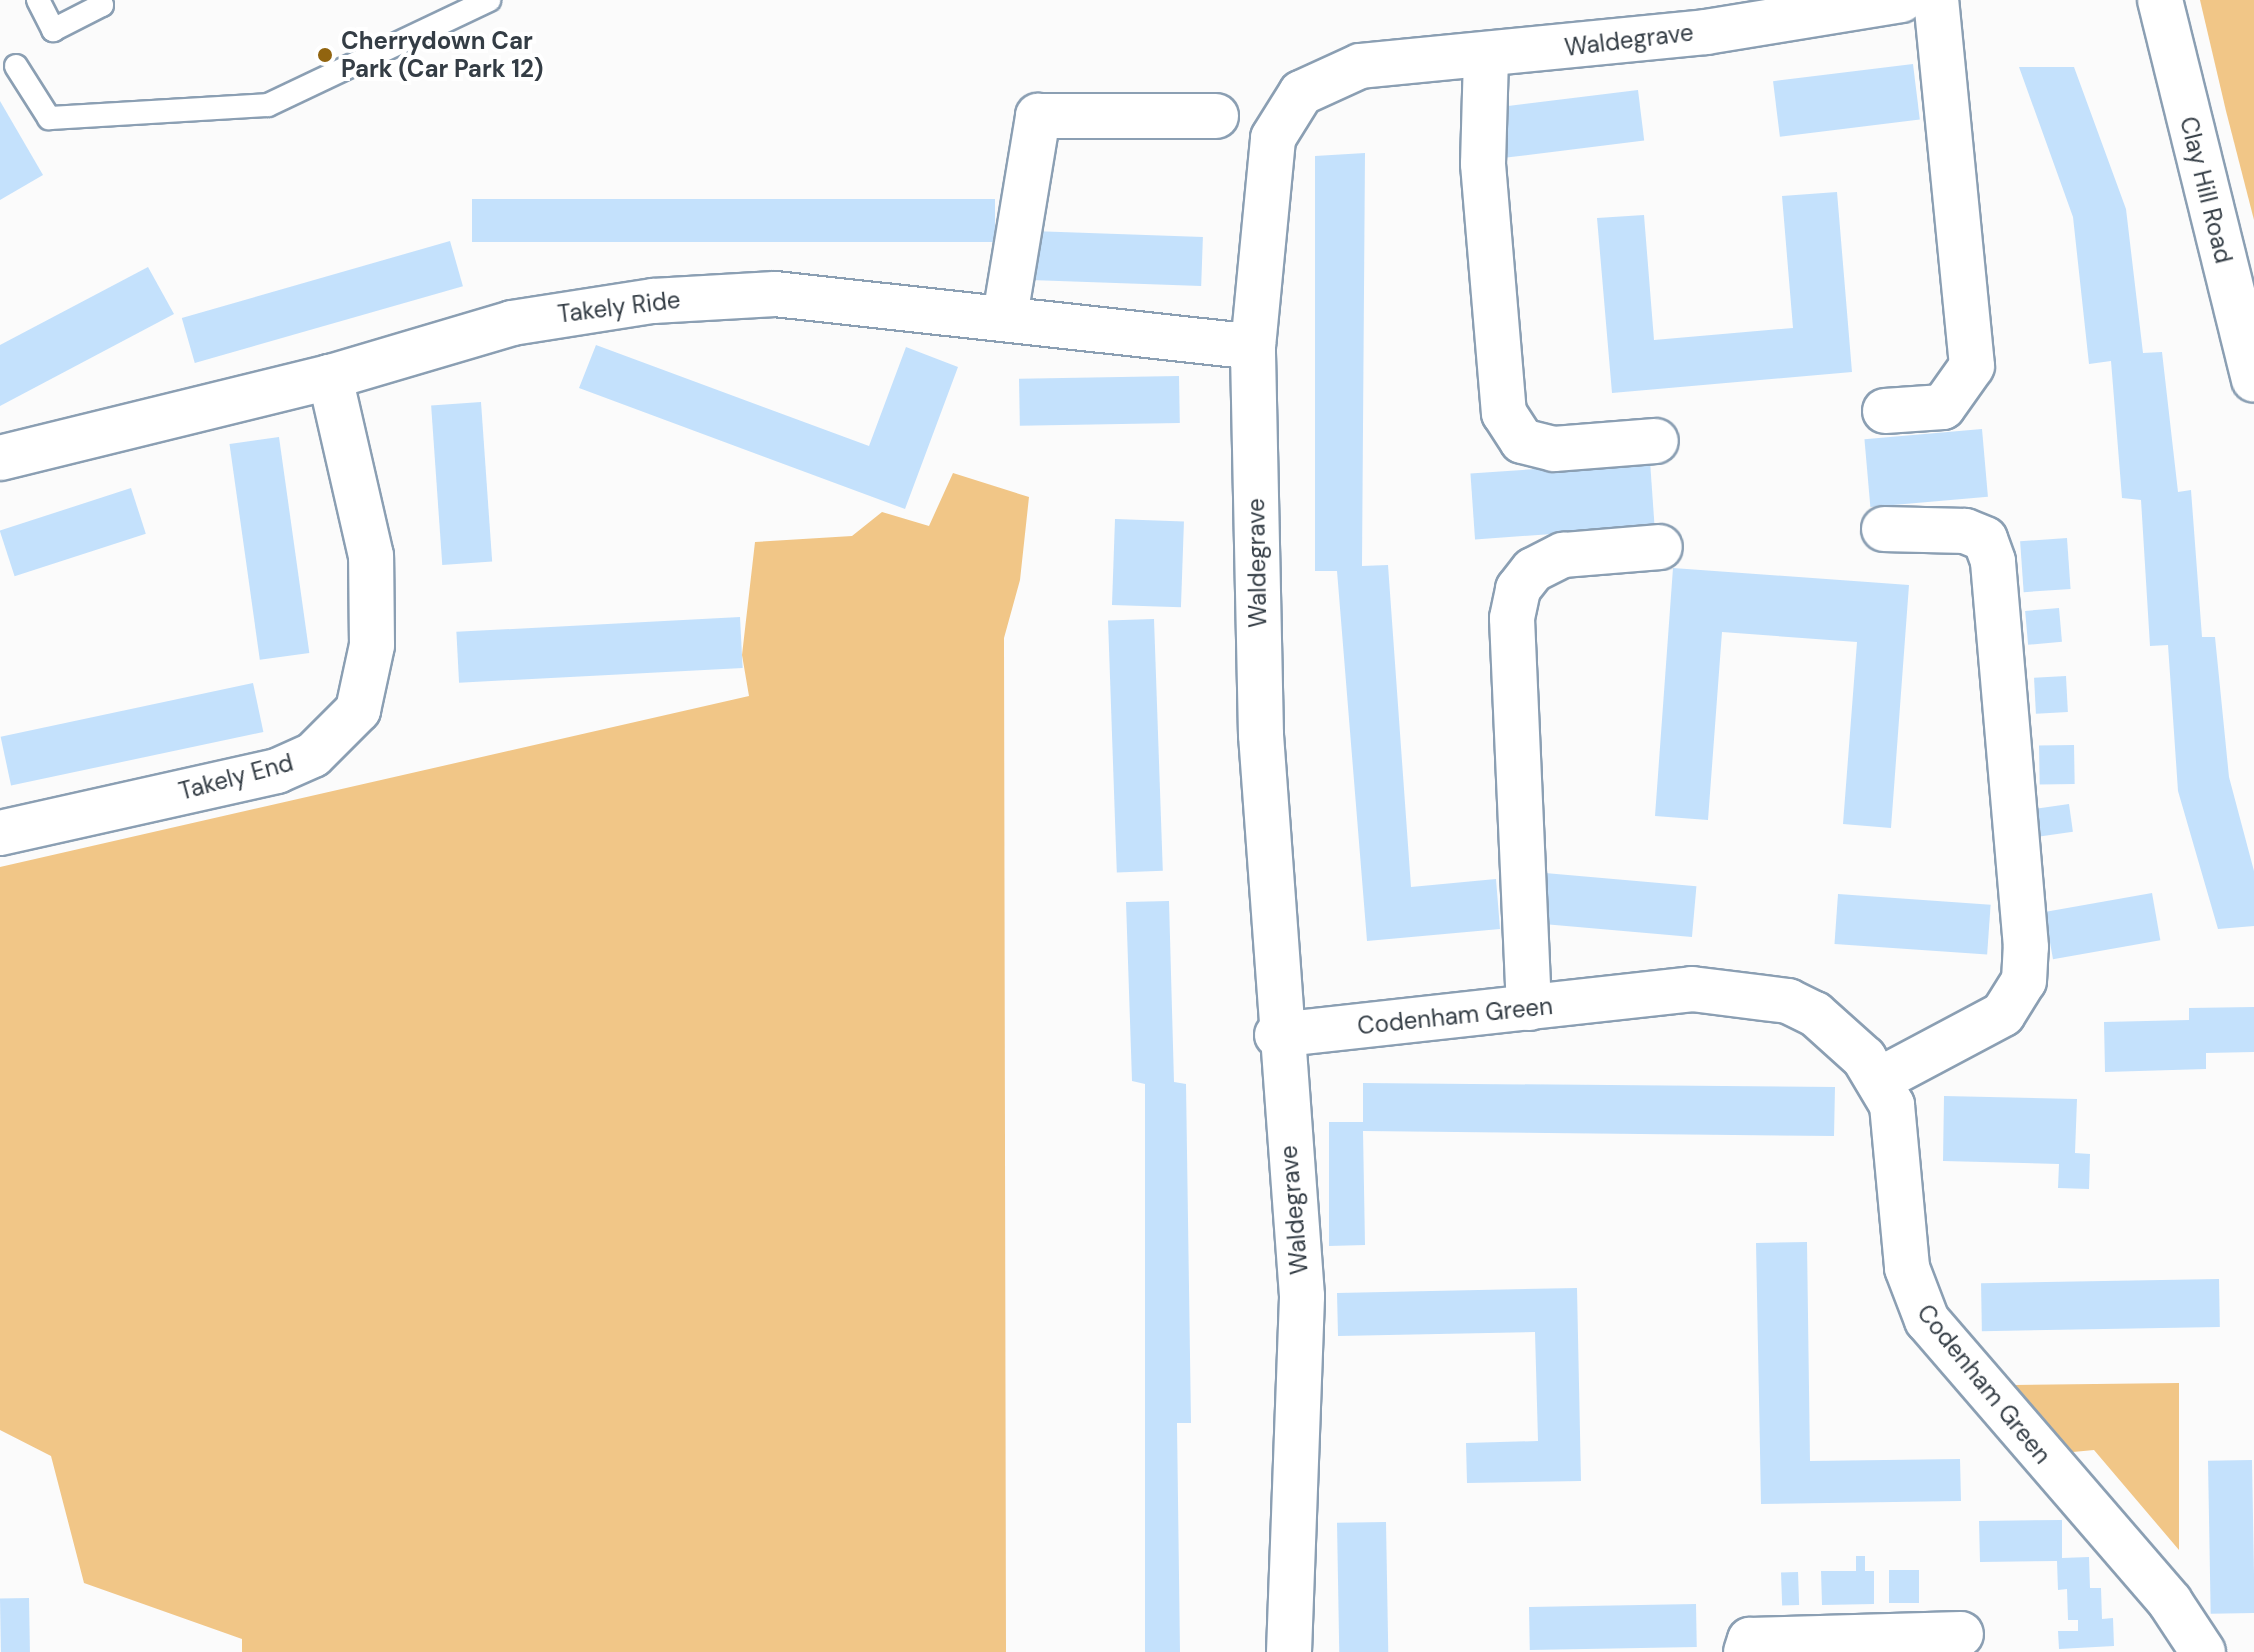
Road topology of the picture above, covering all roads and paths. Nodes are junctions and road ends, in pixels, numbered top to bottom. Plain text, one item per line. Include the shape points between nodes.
1 (38, 0) edge
2 (100, 0) edge
3 (489, 0) edge
4 (1901, 0) edge
5 (1936, 0) edge
6 (2160, 0) edge
7 (1486, 57) junction
8 (16, 66) dead end
9 (1216, 116) dead end
10 (1005, 316) junction
11 (1253, 347) junction
12 (330, 377) junction
13 (2254, 380) edge
14 (1885, 411) dead end
15 (1656, 441) dead end
16 (0, 458) edge
17 (1884, 529) dead end
18 (1660, 547) dead end
19 (0, 833) edge
20 (1529, 1008) junction
21 (1277, 1035) junction
22 (1881, 1079) junction
23 (1961, 1634) dead end
24 (1289, 1652) edge
25 (1746, 1652) edge
26 (2203, 1652) edge

1 - 2 lane via 53,30 102,5
3 - 8 lane via 268,105 49,118
4 - 7 street, Waldegrave
5 - 14 street via 1972,366 1943,407
6 - 13 street, Clay Hill Road
7 - 11 street, Waldegrave via 1360,66 1301,93 1281,118 1267,160
7 - 15 street via 1483,164 1504,413 1522,441 1554,449
9 - 10 street via 1038,116
10 - 11 street, Takely Ride
10 - 12 street, Takely Ride via 775,294 653,301 512,323
11 - 21 street, Waldegrave via 1261,735
12 - 16 street, Takely Ride
12 - 19 street, Takely End via 371,556 372,645 358,710 313,755 277,771
17 - 22 street via 1965,531 1985,539 1993,561 2026,947 2024,981 2003,1014
18 - 20 street via 1563,555 1533,570 1518,589 1512,618
20 - 21 street, Codenham Green
20 - 22 street, Codenham Green via 1692,989 1788,1001 1834,1029
21 - 24 street, Waldegrave via 1302,1296
22 - 26 street, Codenham Green via 1898,1133 1907,1268 1920,1308 2170,1602
23 - 25 street via 1750,1640

